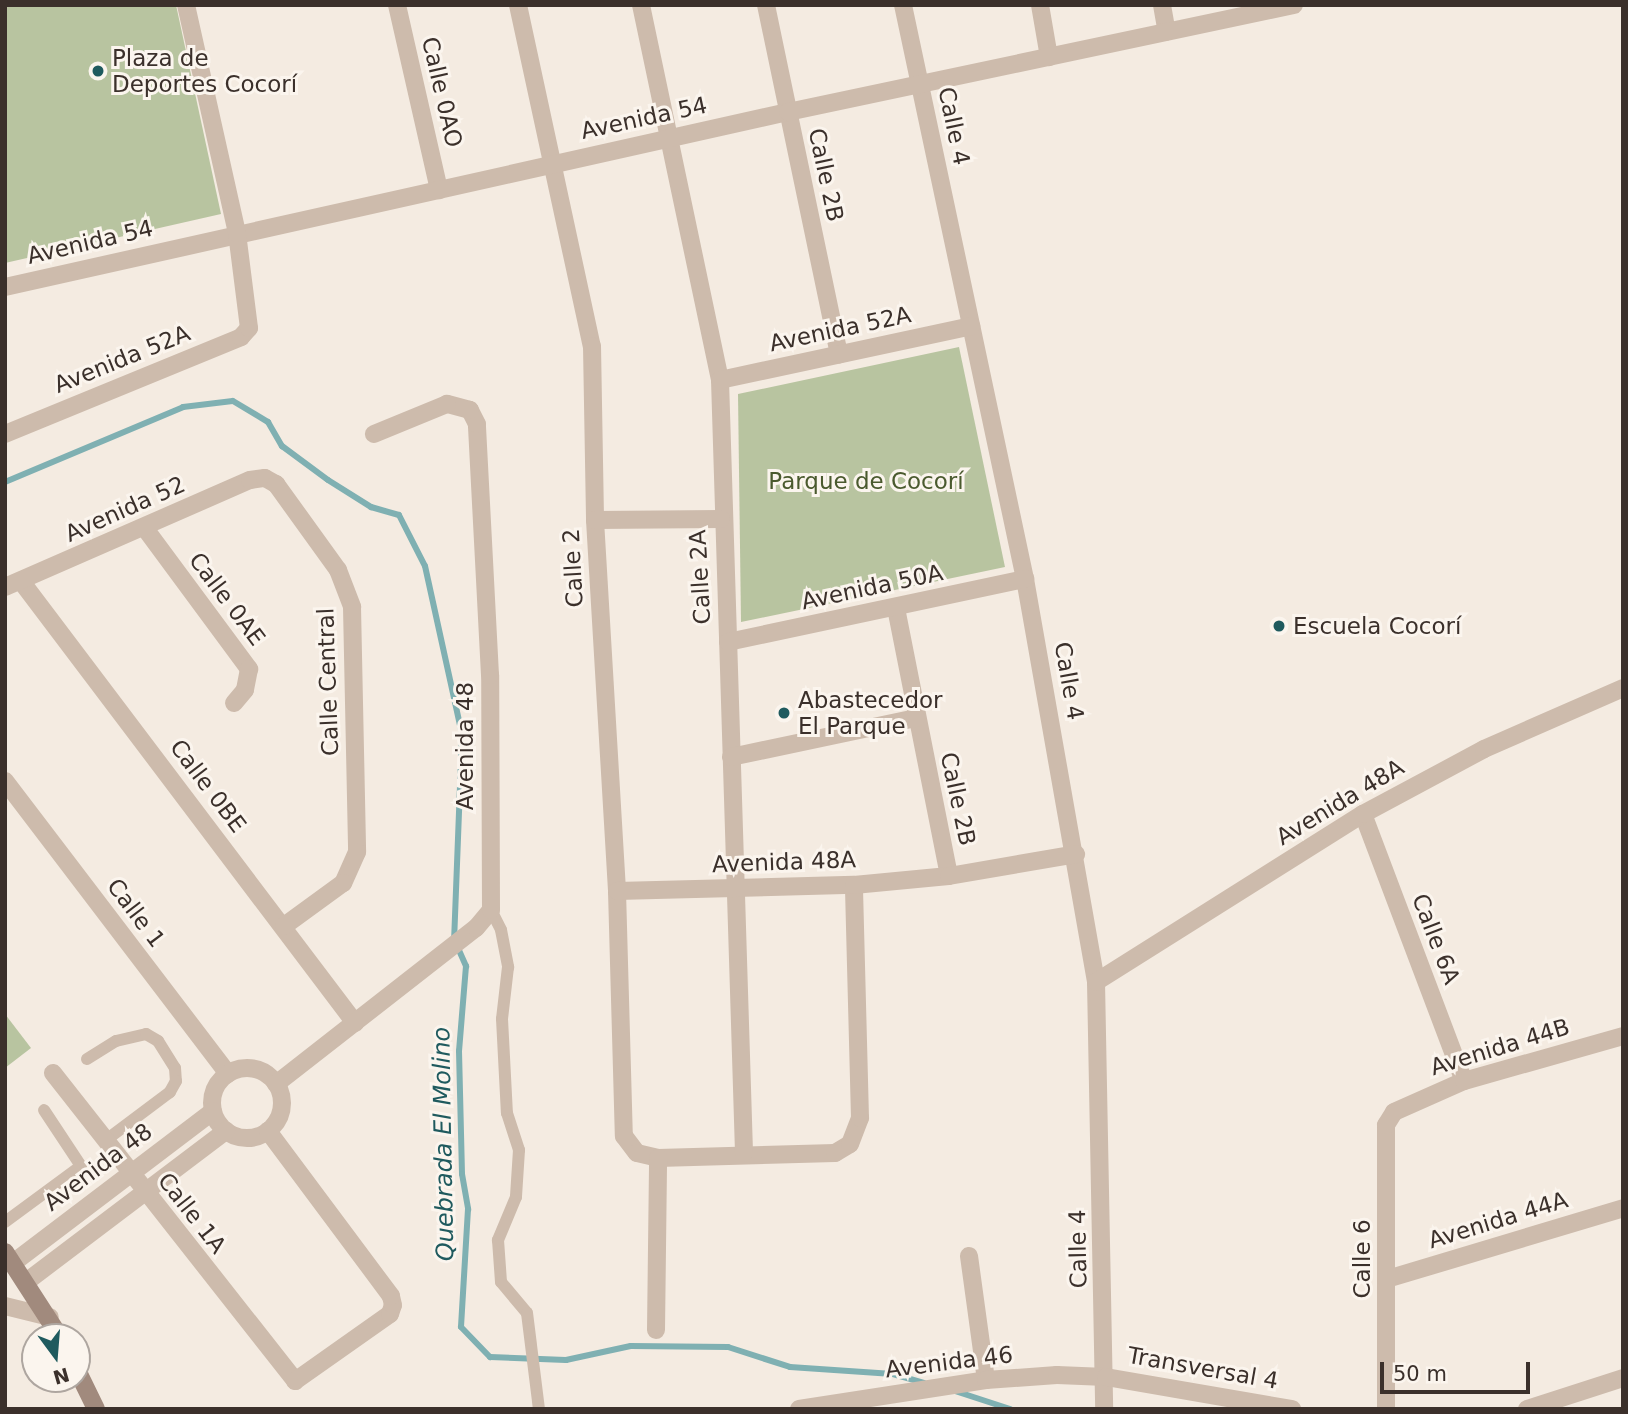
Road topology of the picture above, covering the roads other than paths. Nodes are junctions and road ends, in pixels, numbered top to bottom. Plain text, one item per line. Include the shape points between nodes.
1 (186, 5) edge
2 (397, 5) edge
3 (518, 5) edge
4 (641, 5) edge
5 (766, 5) edge
6 (903, 5) edge
7 (1040, 5) edge
8 (1162, 5) edge
9 (1288, 6) edge
10 (1167, 32) junction
11 (1049, 57) junction
12 (920, 84) junction
13 (788, 112) junction
14 (670, 138) junction
15 (554, 163) junction
16 (439, 190) junction
17 (237, 233) junction
18 (5, 287) edge
19 (971, 326) junction
20 (839, 355) junction
21 (720, 380) junction
22 (5, 434) edge
23 (374, 434) dead end
24 (264, 478) joint
25 (721, 519) junction
26 (595, 520) junction
27 (144, 527) junction
28 (1026, 579) junction
29 (13, 584) edge
30 (896, 608) junction
31 (728, 642) junction
32 (1623, 688) edge
33 (234, 703) dead end
34 (916, 718) junction
35 (731, 757) junction
36 (5, 781) edge
37 (1363, 814) junction
38 (1076, 854) junction
39 (949, 876) junction
40 (854, 885) junction
41 (735, 888) junction
42 (617, 891) junction
43 (491, 910) junction
44 (284, 926) junction
45 (1096, 982) junction
46 (355, 1023) junction
47 (1623, 1036) edge
48 (88, 1059) dead end
49 (53, 1073) dead end
50 (228, 1074) junction
51 (1464, 1081) junction
52 (276, 1084) junction
53 (44, 1111) dead end
54 (213, 1111) junction
55 (1394, 1112) joint
56 (226, 1131) junction
57 (268, 1131) junction
58 (106, 1140) junction
59 (744, 1153) junction
60 (658, 1158) junction
61 (131, 1173) junction
62 (146, 1192) junction
63 (1623, 1208) edge
64 (5, 1222) edge
65 (969, 1256) dead end
66 (9, 1258) edge
67 (1387, 1279) junction
68 (26, 1282) junction
69 (5, 1306) edge
70 (50, 1317) junction
71 (53, 1323) edge
72 (656, 1330) dead end
73 (1106, 1377) junction
74 (1623, 1378) edge
75 (980, 1381) junction
76 (88, 1393) edge
77 (96, 1409) edge
78 (540, 1409) edge
79 (799, 1409) edge
80 (1104, 1409) edge
81 (1292, 1409) edge
82 (1386, 1409) edge
83 (1527, 1409) edge

1 - 17 street
2 - 16 street, Calle 0AO
3 - 15 street, Calle 2
4 - 14 street, Calle 2A
5 - 13 street, Calle 2B
6 - 12 street, Calle 4
7 - 11 street
8 - 10 street
9 - 10 street, Avenida 54
10 - 11 street, Avenida 54
11 - 12 street, Avenida 54
12 - 13 street, Avenida 54
12 - 19 street, Calle 4
13 - 14 street, Avenida 54
13 - 20 street, Calle 2B
14 - 15 street, Avenida 54
14 - 21 street, Calle 2A
15 - 16 street, Avenida 54
15 - 26 street, Calle 2 via 592,346
16 - 17 street, Avenida 54
17 - 18 street, Avenida 54
17 - 22 street, Avenida 52A via 251,323 241,337
19 - 20 street, Avenida 52A
19 - 28 street, Calle 4
20 - 21 street, Avenida 52A
21 - 25 street, Calle 2A
23 - 43 street, Avenida 48 via 447,404 470,410 477,424 490,675
24 - 27 street, Avenida 52
24 - 44 street, Calle Central via 276,484 338,570 352,607 357,852 343,883
25 - 26 street
25 - 31 street, Calle 2A
26 - 42 street, Calle 2
27 - 29 street, Avenida 52
27 - 33 street, Calle 0AE via 249,669 245,691
28 - 30 street, Avenida 50A
28 - 38 street, Calle 4
29 - 44 street, Calle 0BE
30 - 31 street, Avenida 50A
30 - 34 street, Calle 2B
31 - 35 street, Calle 2A
32 - 37 street, Avenida 48A via 1484,749
34 - 35 street
34 - 39 street, Calle 2B
35 - 41 street, Calle 2A
36 - 50 street, Calle 1
37 - 45 street, Avenida 48A
37 - 51 street, Calle 6A
38 - 39 street, Avenida 48A
38 - 45 street, Calle 4
39 - 40 street, Avenida 48A
40 - 41 street, Avenida 48A
40 - 59 street via 860,1118 844,1150
41 - 42 street, Avenida 48A
41 - 59 street, Calle 2A
42 - 60 street, Calle 2 via 624,1136 637,1153
43 - 46 street via 476,928
43 - 78 lane via 501,930 508,967 502,1019 507,1112 519,1150 516,1197 500,1228 501,1282 527,1313
44 - 46 street, Calle 0BE
45 - 73 street, Calle 4
46 - 52 street
47 - 51 street, Avenida 44B
48 - 58 lane via 116,1041 146,1034 158,1041 175,1068 176,1081 170,1092
49 - 58 street, Calle 1A
50 - 52 street via 260,1071
50 - 54 street via 215,1090
51 - 55 street, Avenida 44B
52 - 57 street via 282,1109
53 - 64 lane via 81,1166
54 - 56 street
54 - 61 street, Avenida 48
55 - 67 street, Calle 6 via 1386,1125
56 - 57 street via 243,1138
56 - 62 street
57 - 62 street, Calle 1A via 391,1296 393,1305 390,1314 295,1381
58 - 61 street, Calle 1A
59 - 60 street
60 - 72 street
61 - 62 street, Calle 1A
61 - 66 street, Avenida 48
62 - 68 street
63 - 67 street, Avenida 44A
65 - 75 street
66 - 68 main road
67 - 82 street, Calle 6
68 - 70 main road
69 - 70 street
70 - 71 main road
73 - 75 street, Avenida 46
73 - 80 street, Calle 4
73 - 81 street, Transversal 4
74 - 83 street
75 - 79 street, Avenida 46
76 - 77 main road

